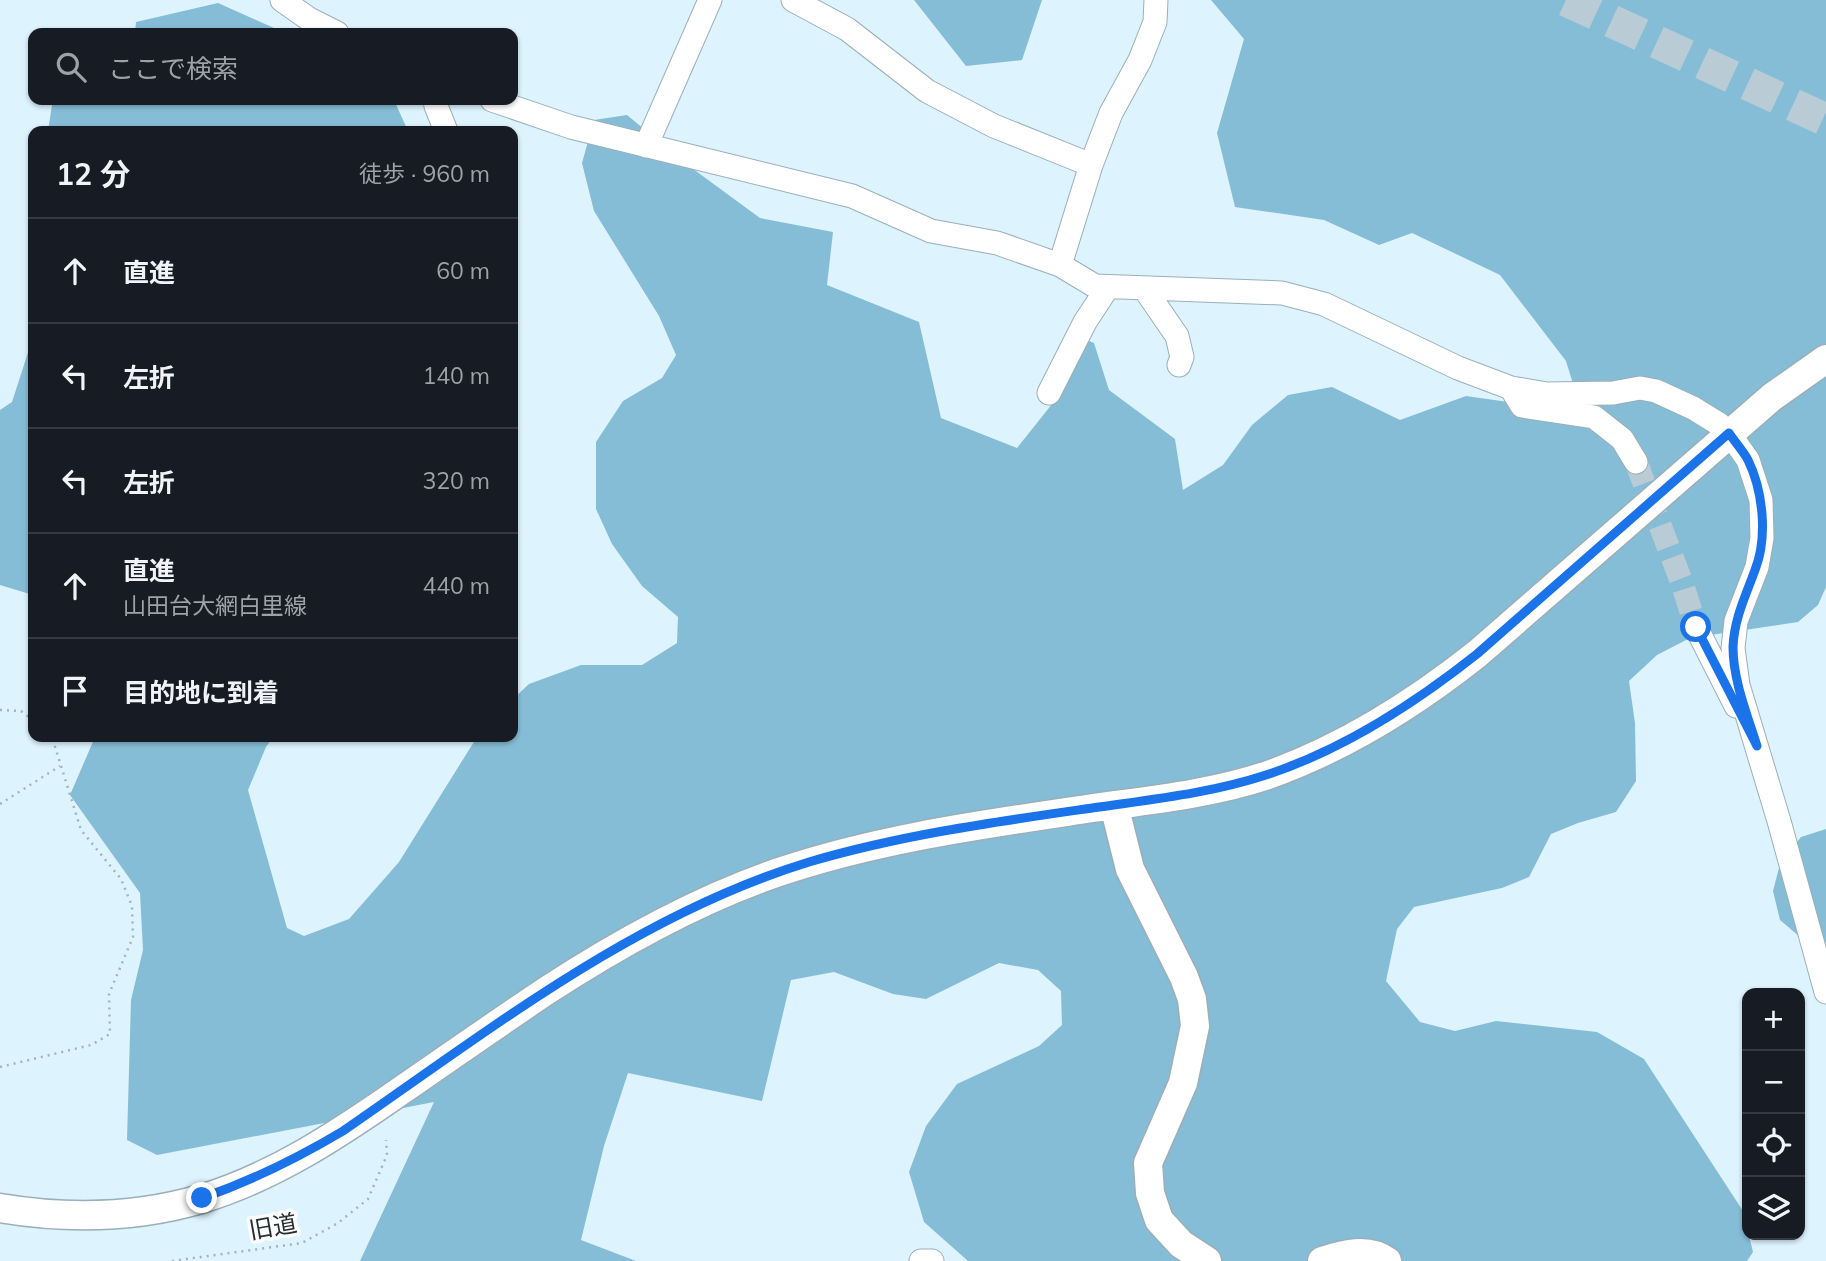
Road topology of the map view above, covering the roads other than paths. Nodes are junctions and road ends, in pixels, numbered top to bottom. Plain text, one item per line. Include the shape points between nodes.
1 (282, 0) edge
2 (710, 0) edge
3 (793, 0) edge
4 (1156, 0) edge
5 (327, 28) edge
6 (436, 105) edge
7 (507, 105) edge
8 (444, 126) edge
9 (646, 146) junction
10 (1091, 165) junction
11 (1060, 265) junction
12 (1108, 287) junction
13 (1144, 288) junction
14 (1824, 362) edge
15 (1179, 365) dead end
16 (1511, 388) junction
17 (1049, 393) dead end
18 (1729, 433) junction
19 (1636, 462) tunnel mouth
20 (1696, 627) tunnel mouth
21 (1757, 746) junction
22 (1114, 805) junction
23 (1826, 992) edge
24 (0, 1208) edge
25 (920, 1261) edge
26 (932, 1261) edge
27 (1207, 1261) edge
28 (1322, 1261) edge
29 (1387, 1261) edge

1 - 5 street
2 - 9 street
3 - 10 street via 847,29 927,91 994,126
4 - 10 street via 1155,22
6 - 8 street
7 - 9 street
9 - 11 street via 852,196 931,231 997,243
10 - 11 street
11 - 12 street via 1095,286
12 - 13 street
12 - 17 street via 1085,321
13 - 15 street via 1177,336 1182,357
13 - 16 street via 1282,293 1324,304 1458,369
14 - 18 main road
16 - 18 street via 1547,394 1656,391 1693,408
16 - 19 street via 1522,406 1594,417 1622,439
18 - 21 street via 1748,460 1761,500 1757,567 1736,621 1733,648 1738,685
18 - 22 main road via 1477,654 1390,716 1327,750 1266,775 1197,793
20 - 21 street
21 - 23 street
22 - 24 main road via 939,831 811,862 729,892 637,936 569,977 308,1152 226,1190 170,1206 97,1215
22 - 27 main road via 1130,869 1184,977 1195,1026 1183,1083 1148,1163 1150,1193 1159,1220 1181,1244
25 - 26 street
28 - 29 main road via 1348,1252 1381,1256

